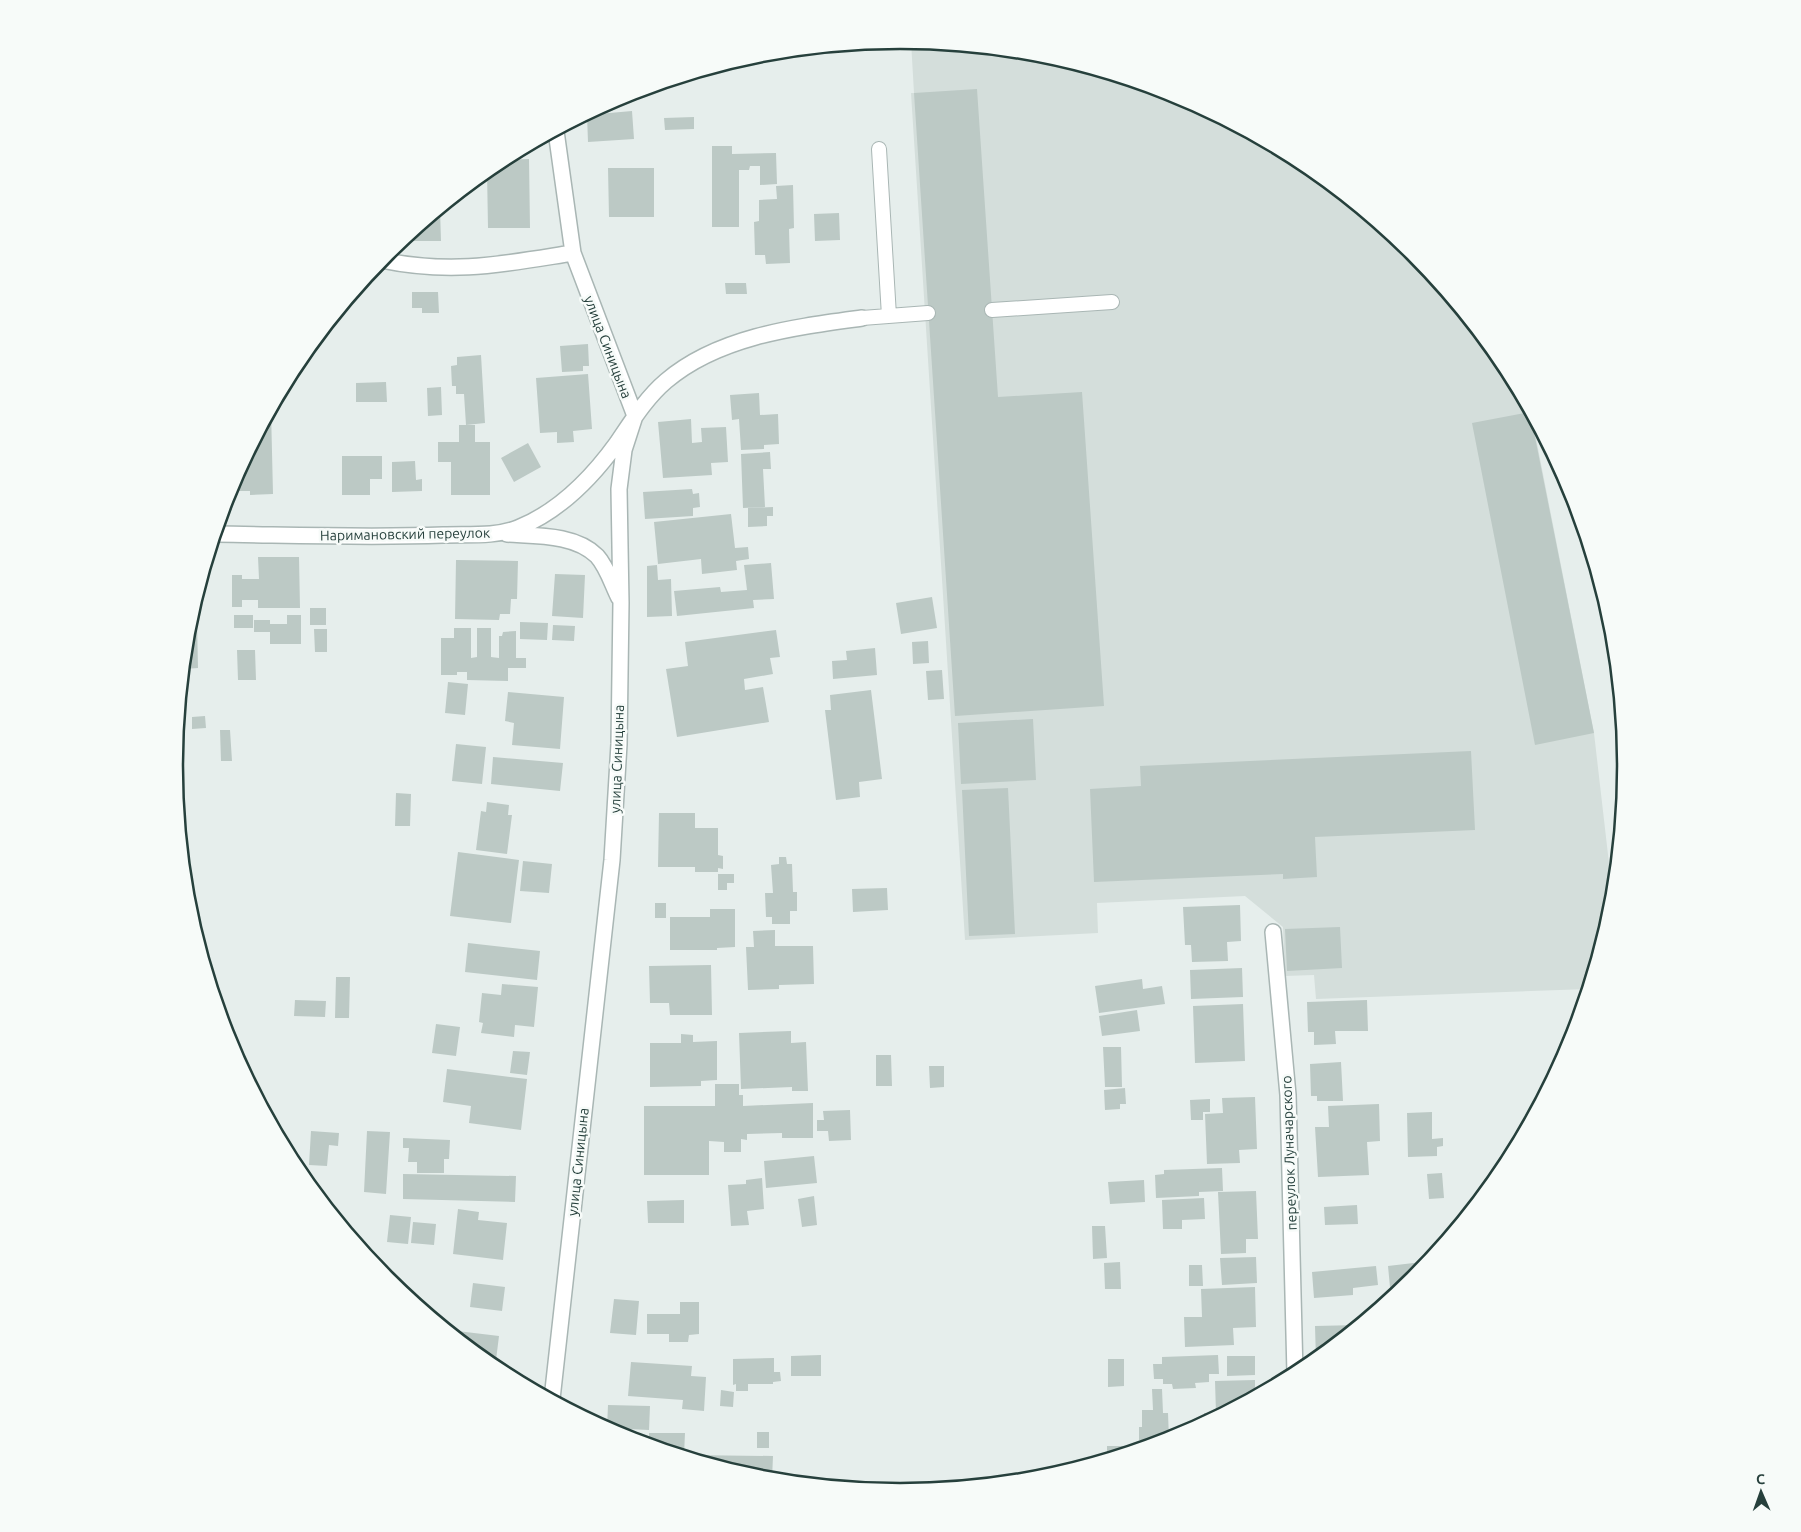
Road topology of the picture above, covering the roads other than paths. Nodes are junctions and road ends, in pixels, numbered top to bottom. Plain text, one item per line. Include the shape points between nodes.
1 (557, 137) edge
2 (879, 149) dead end
3 (573, 253) junction
4 (390, 262) edge
5 (1112, 302) dead end
6 (992, 310) dead end
7 (928, 313) dead end
8 (889, 316) junction
9 (862, 318) joint
10 (635, 416) junction
11 (494, 533) junction
12 (221, 534) edge
13 (621, 604) junction
14 (1273, 932) dead end
15 (1295, 1365) edge
16 (553, 1393) edge

1 - 3 street, улица Синицына
2 - 8 lane
3 - 4 street via 450,269
3 - 10 street, улица Синицына
5 - 6 lane
7 - 8 lane
8 - 9 lane
9 - 10 street, Наримановский переулок via 759,337 706,356 666,381
10 - 11 street, Наримановский переулок via 600,466 564,502 517,528
10 - 13 street, улица Синицына via 624,450 619,489
11 - 12 street, Наримановский переулок via 410,536
11 - 13 street via 550,537 586,547 598,557
13 - 16 street, улица Синицына via 619,744 612,860
14 - 15 street, переулок Луначарского via 1288,1096

